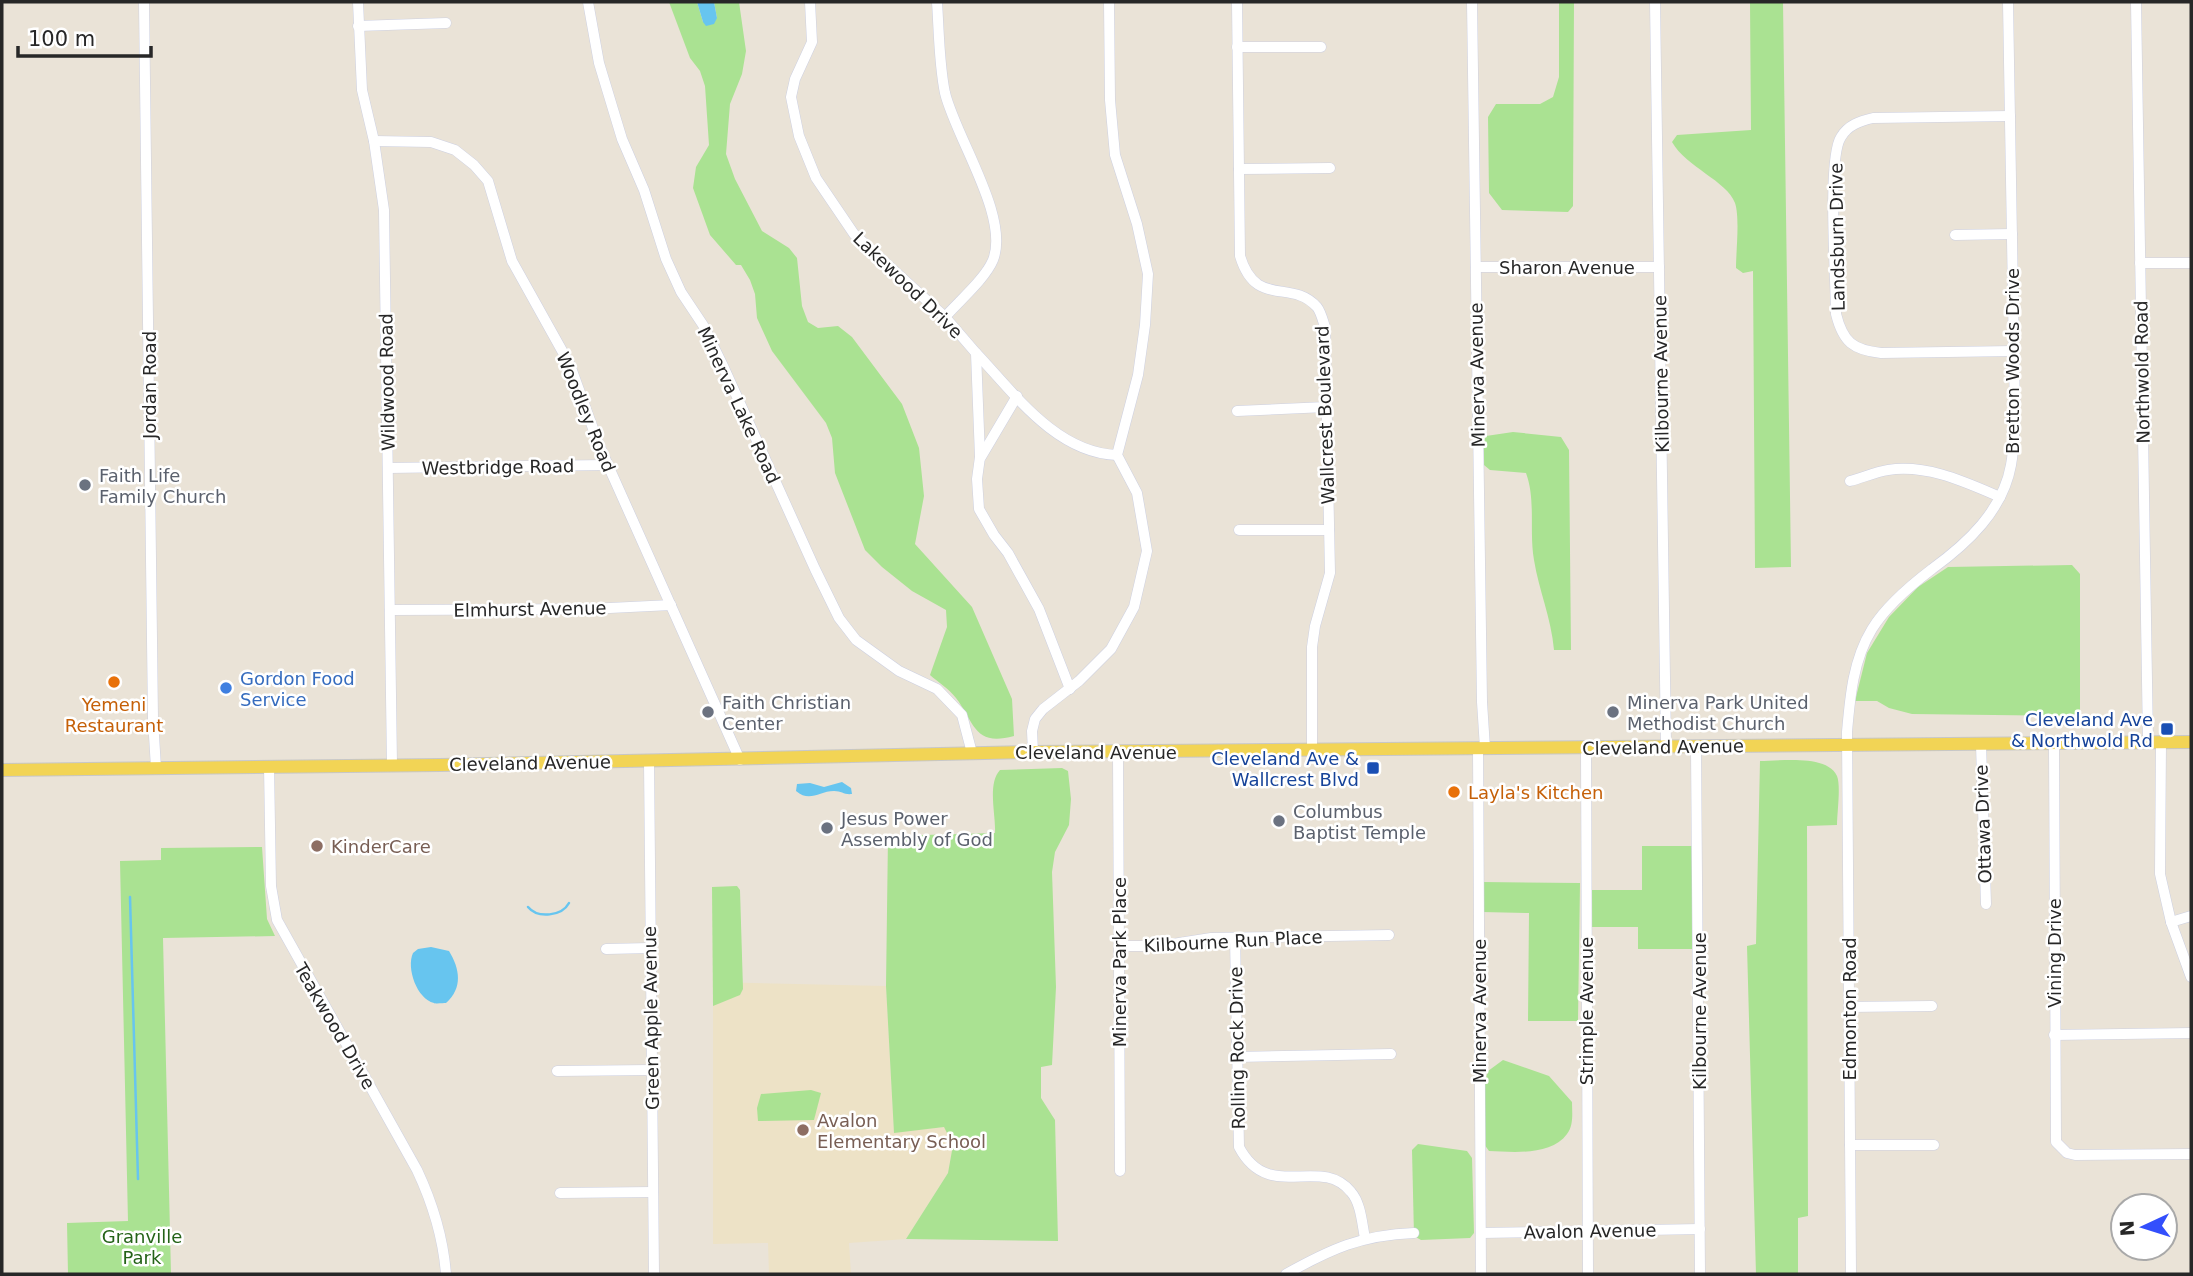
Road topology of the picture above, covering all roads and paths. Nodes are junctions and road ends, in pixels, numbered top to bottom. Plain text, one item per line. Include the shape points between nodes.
1 (144, 2) edge
2 (358, 2) edge
3 (588, 2) edge
4 (810, 2) edge
5 (937, 2) edge
6 (1109, 2) edge
7 (1237, 2) edge
8 (1472, 2) edge
9 (1655, 2) edge
10 (2008, 2) edge
11 (2136, 2) edge
12 (446, 23) dead end
13 (358, 26) junction
14 (1237, 47) junction
15 (1321, 47) dead end
16 (2010, 116) junction
17 (374, 141) junction
18 (1239, 169) junction
19 (1330, 169) dead end
20 (2012, 234) junction
21 (1955, 235) dead end
22 (2140, 263) junction
23 (2191, 263) edge
24 (1476, 267) junction
25 (1659, 267) junction
26 (945, 317) junction
27 (2014, 351) junction
28 (976, 353) junction
29 (1017, 396) junction
30 (1326, 407) junction
31 (1237, 411) dead end
32 (1117, 455) junction
33 (980, 457) junction
34 (607, 464) junction
35 (388, 468) junction
36 (1850, 481) dead end
37 (2000, 497) junction
38 (1239, 530) dead end
39 (1329, 530) junction
40 (671, 605) junction
41 (390, 610) junction
42 (1070, 689) junction
43 (2154, 742) junction
44 (2191, 742) edge
45 (1847, 744) junction
46 (1981, 744) junction
47 (2054, 744) junction
48 (1666, 746) junction
49 (1696, 747) junction
50 (1481, 748) junction
51 (1586, 748) junction
52 (1312, 750) junction
53 (1033, 752) junction
54 (1118, 752) junction
55 (972, 753) junction
56 (740, 760) junction
57 (649, 761) junction
58 (392, 765) junction
59 (269, 766) junction
60 (156, 768) junction
61 (2, 770) edge
62 (1986, 904) dead end
63 (2191, 916) edge
64 (2171, 922) junction
65 (1389, 935) dead end
66 (1235, 938) junction
67 (1119, 946) junction
68 (650, 948) junction
69 (606, 949) dead end
70 (2191, 977) edge
71 (1932, 1006) dead end
72 (1849, 1007) junction
73 (2191, 1033) edge
74 (2054, 1035) junction
75 (1391, 1055) dead end
76 (1237, 1057) junction
77 (651, 1070) junction
78 (557, 1071) dead end
79 (1850, 1145) junction
80 (1934, 1145) dead end
81 (2191, 1154) edge
82 (1120, 1171) dead end
83 (653, 1192) junction
84 (559, 1193) dead end
85 (1700, 1229) junction
86 (1588, 1230) junction
87 (1414, 1233) dead end
88 (1481, 1233) junction
89 (1365, 1238) junction
90 (446, 1274) edge
91 (653, 1274) edge
92 (1286, 1274) edge
93 (1482, 1274) edge
94 (1588, 1274) edge
95 (1700, 1274) edge
96 (1851, 1274) edge

1 - 60 street, Jordan Road
2 - 13 street, Wildwood Road
3 - 55 street, Minerva Lake Road via 599,63 622,139 645,190 666,259 724,368 839,618 856,640 900,671 937,689 962,715
4 - 26 street, Lakewood Drive via 812,42 791,97 799,136 816,178 854,234
5 - 26 street via 946,93 992,207 998,242 993,261
6 - 32 street via 1115,155 1147,274 1146,325 1138,375
7 - 14 street, Wallcrest Boulevard
8 - 24 street, Minerva Avenue
9 - 25 street, Kilbourne Avenue
10 - 16 street, Bretton Woods Drive
11 - 22 street, Northwold Road
12 - 13 street
13 - 17 street, Wildwood Road via 362,90
14 - 15 street
14 - 18 street, Wallcrest Boulevard
16 - 20 street, Bretton Woods Drive
16 - 27 street, Landsburn Drive via 1873,118 1859,121 1841,136 1834,161 1836,314 1845,338 1865,351
17 - 34 street, Woodley Road via 431,142 455,150 488,181 512,261 570,365
17 - 35 street, Wildwood Road via 384,210
18 - 19 street
18 - 30 street, Wallcrest Boulevard via 1244,271 1255,284 1303,296 1318,308 1325,327
20 - 21 street
20 - 27 street, Bretton Woods Drive
22 - 23 street
22 - 43 street, Northwold Road
24 - 25 street, Sharon Avenue
24 - 50 street, Minerva Avenue
25 - 48 street, Kilbourne Avenue
26 - 28 street, Lakewood Drive
27 - 37 street, Bretton Woods Drive via 2011,466
28 - 29 street
28 - 33 street, Lakewood Drive
29 - 32 street via 1047,427 1079,445
29 - 33 street, Lakewood Drive
30 - 31 street
30 - 39 street, Wallcrest Boulevard
32 - 42 street via 1137,493 1147,551 1134,607 1111,649
33 - 42 street, Lakewood Drive via 979,509 1040,609
34 - 35 street, Westbridge Road
34 - 40 street, Woodley Road
35 - 41 street, Wildwood Road
36 - 37 street via 1888,470 1908,470 1951,476
37 - 45 street, Bretton Woods Drive via 1986,522 1909,586 1872,629 1852,680
38 - 39 street
39 - 52 street, Wallcrest Boulevard via 1328,583 1312,647
40 - 41 street, Elmhurst Avenue
40 - 56 street, Woodley Road
41 - 58 street, Wildwood Road
42 - 53 street via 1035,719
43 - 44 main road, Cleveland Avenue
43 - 47 main road, Cleveland Avenue
43 - 64 street, Northwold Road via 2160,874
45 - 46 main road, Cleveland Avenue
45 - 49 main road, Cleveland Avenue
45 - 72 street, Edmonton Road
46 - 47 main road, Cleveland Avenue
46 - 62 street, Ottawa Drive
47 - 74 street, Vining Drive
48 - 49 main road, Cleveland Avenue
48 - 51 main road, Cleveland Avenue
49 - 85 street, Kilbourne Avenue
50 - 51 main road, Cleveland Avenue
50 - 52 main road, Cleveland Avenue
50 - 88 street, Minerva Avenue
51 - 86 street, Strimple Avenue
52 - 54 main road, Cleveland Avenue
53 - 54 main road, Cleveland Avenue
53 - 55 main road, Cleveland Avenue
54 - 67 street, Minerva Park Place
55 - 56 main road, Cleveland Avenue
56 - 57 main road, Cleveland Avenue
57 - 58 main road, Cleveland Avenue
57 - 68 street, Green Apple Avenue
58 - 59 main road, Cleveland Avenue
59 - 60 main road, Cleveland Avenue
59 - 90 street, Teakwood Drive via 271,886 277,920 417,1170 438,1223
60 - 61 main road, Cleveland Avenue
63 - 64 street
64 - 70 street, Northwold Road
65 - 66 street, Kilbourne Run Place
66 - 67 street, Kilbourne Run Place
66 - 76 street, Rolling Rock Drive
67 - 82 street, Minerva Park Place
68 - 69 street
68 - 77 street, Green Apple Avenue
71 - 72 street
72 - 79 street, Edmonton Road
73 - 74 street
74 - 81 street, Vining Drive via 2055,1135 2060,1149 2071,1154
75 - 76 street
76 - 89 street, Rolling Rock Drive via 1239,1147 1247,1162 1261,1173 1336,1180 1352,1192
77 - 78 street
77 - 83 street, Green Apple Avenue
79 - 80 street
79 - 96 street, Edmonton Road
83 - 84 street
83 - 91 street, Green Apple Avenue
85 - 86 street, Avalon Avenue
85 - 95 street, Kilbourne Avenue
86 - 88 street, Avalon Avenue
86 - 94 street, Strimple Avenue
87 - 89 street
88 - 93 street, Minerva Avenue
89 - 92 street via 1330,1250

